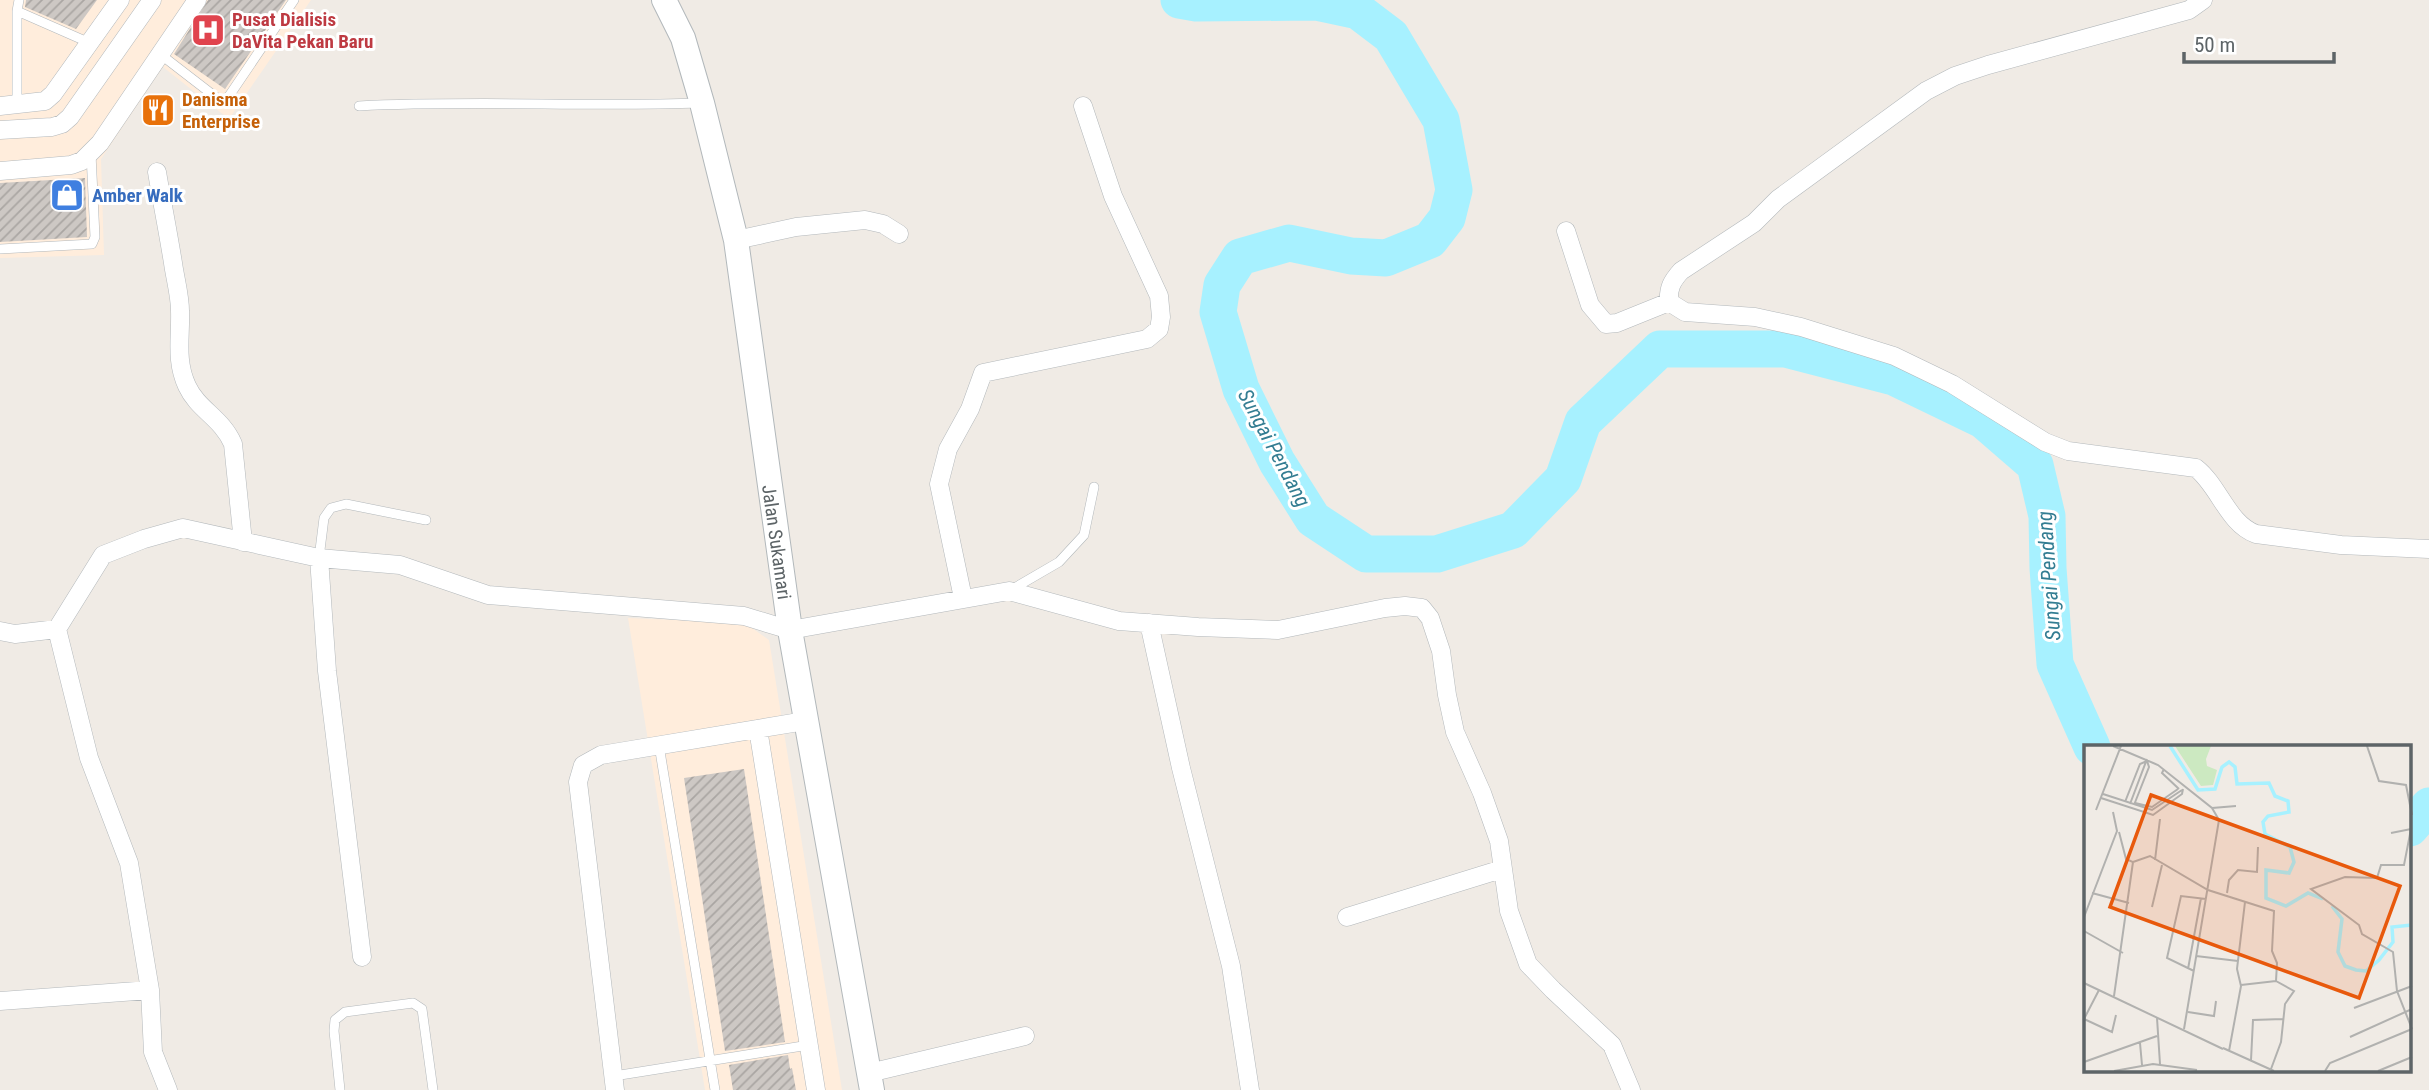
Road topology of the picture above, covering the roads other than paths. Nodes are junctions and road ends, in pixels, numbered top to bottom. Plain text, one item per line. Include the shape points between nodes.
1 (19, 0) edge
2 (120, 0) edge
3 (152, 0) edge
4 (197, 0) edge
5 (294, 0) edge
6 (664, 0) edge
7 (2203, 0) edge
8 (17, 11) junction
9 (90, 43) junction
10 (160, 54) junction
11 (702, 103) junction
12 (9, 106) edge
13 (359, 106) dead end
14 (1083, 106) dead end
15 (0, 130) edge
16 (91, 153) junction
17 (0, 171) edge
18 (157, 172) dead end
19 (1566, 231) dead end
20 (900, 234) dead end
21 (736, 240) junction
22 (0, 248) edge
23 (1669, 302) junction
24 (1094, 487) dead end
25 (426, 520) dead end
26 (243, 542) junction
27 (2429, 549) edge
28 (319, 558) junction
29 (1009, 591) junction
30 (963, 598) junction
31 (1149, 623) junction
32 (57, 629) junction
33 (790, 630) junction
34 (0, 631) edge
35 (805, 721) junction
36 (758, 729) junction
37 (659, 745) junction
38 (1502, 869) junction
39 (1347, 918) dead end
40 (362, 957) dead end
41 (150, 990) junction
42 (0, 1001) edge
43 (1025, 1036) dead end
44 (809, 1045) junction
45 (710, 1060) junction
46 (870, 1082) edge
47 (614, 1083) edge
48 (168, 1090) edge
49 (340, 1090) edge
50 (433, 1090) edge
51 (715, 1090) edge
52 (816, 1090) edge
53 (1250, 1090) edge
54 (1631, 1090) edge

1 - 8 lane
2 - 9 street
3 - 15 street via 62,124
4 - 10 street
5 - 10 lane via 224,100
6 - 11 street, Jalan Sukamari via 683,38
7 - 23 street via 2189,10 1988,65 1926,91 1778,199 1754,223 1681,271 1671,282
8 - 9 lane
8 - 12 lane
9 - 12 street via 45,102
10 - 16 street
11 - 13 lane
11 - 21 street, Jalan Sukamari
14 - 30 street via 1112,196 1159,296 1159,329 1147,339 983,373 948,449 939,484
16 - 17 street via 71,165
16 - 22 lane via 92,244
18 - 26 street via 180,310 179,361 197,404 228,431 233,444
19 - 23 street via 1590,304 1606,324
20 - 21 street via 865,220 796,227
21 - 33 street, Jalan Sukamari
23 - 27 street via 1685,312 1755,317 1801,327 1894,356 2068,451 2196,468 2243,527 2256,534 2341,545
24 - 29 lane via 1084,535 1059,562
25 - 28 lane via 345,504 331,508 324,518
26 - 28 street
26 - 32 street via 183,528 103,555
28 - 33 street via 400,565 488,595 744,616
28 - 40 street via 327,671
29 - 30 street
29 - 31 street via 1119,621
30 - 33 street
31 - 38 street via 1278,630 1385,608 1422,608 1441,651 1455,732 1499,841
31 - 53 street via 1231,967
32 - 34 street via 15,634
32 - 41 street via 89,758 130,863
33 - 35 street, Jalan Sukamari
35 - 36 street
35 - 46 street, Jalan Sukamari
36 - 37 street
36 - 44 street
37 - 45 lane
37 - 47 street via 591,759 583,765 578,782
38 - 39 street
38 - 54 street via 1509,911 1528,964 1612,1045
41 - 42 street
41 - 48 street via 153,1052
43 - 46 street
44 - 45 lane
44 - 52 street
45 - 47 lane
45 - 51 lane
49 - 50 lane via 335,1020 345,1013 413,1003 422,1009

